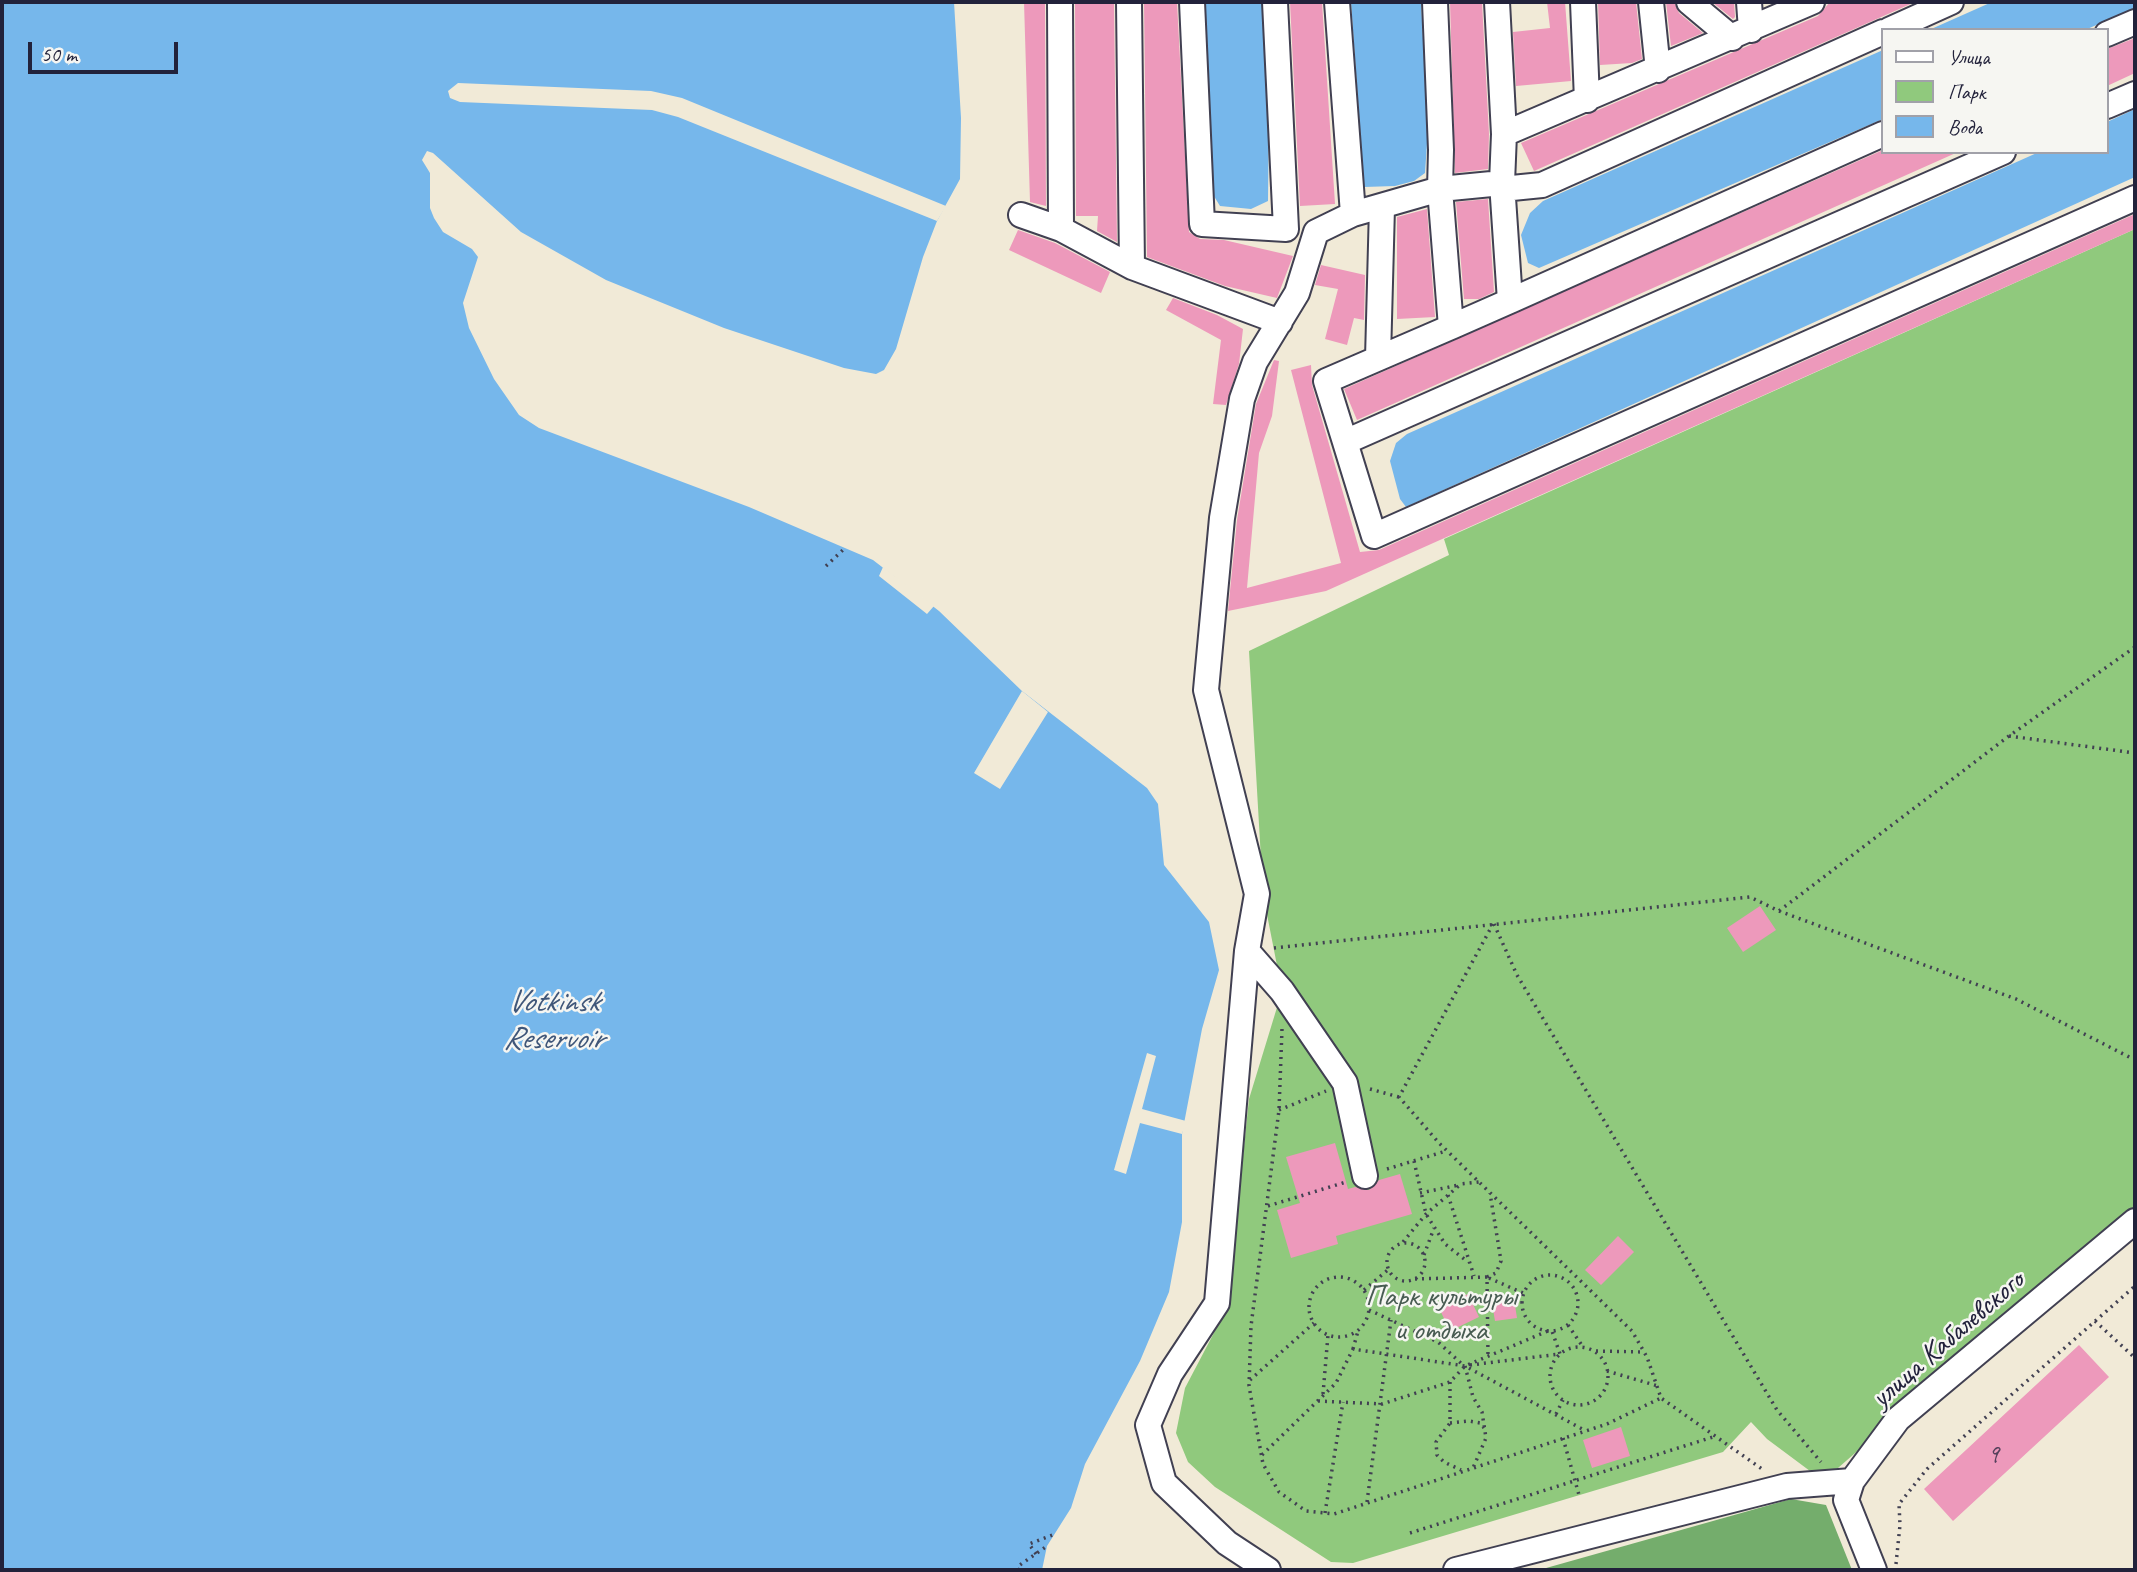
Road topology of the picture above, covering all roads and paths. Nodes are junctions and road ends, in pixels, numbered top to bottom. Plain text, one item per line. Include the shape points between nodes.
1 (1060, 2) edge
2 (1129, 2) edge
3 (1192, 2) edge
4 (1275, 2) edge
5 (1337, 2) edge
6 (1434, 2) edge
7 (1497, 2) edge
8 (1583, 2) edge
9 (1651, 2) edge
10 (1689, 2) edge
11 (1749, 2) edge
12 (1812, 2) edge
13 (1951, 2) edge
14 (2135, 22) edge
15 (1893, 28) edge
16 (1882, 32) edge
17 (2109, 33) edge
18 (1741, 34) junction
19 (1658, 71) junction
20 (2135, 94) edge
21 (1587, 100) junction
22 (2109, 105) edge
23 (1504, 134) junction
24 (1882, 134) edge
25 (1998, 154) edge
26 (1502, 183) junction
27 (1440, 189) junction
28 (2135, 198) edge
29 (1382, 206) junction
30 (1353, 214) junction
31 (1021, 215) dead end
32 (1061, 229) junction
33 (1286, 229) junction
34 (1316, 232) junction
35 (1132, 267) junction
36 (1510, 301) junction
37 (1280, 322) junction
38 (1451, 327) junction
39 (1378, 358) junction
40 (1345, 442) junction
41 (846, 547) dead end
42 (826, 566) dead end
43 (2135, 647) edge
44 (2010, 736) junction
45 (2135, 753) edge
46 (1779, 911) junction
47 (1494, 924) junction
48 (1247, 951) junction
49 (1283, 991) junction
50 (2135, 1060) edge
51 (1414, 1161) dead end
52 (1365, 1176) dead end
53 (1479, 1182) junction
54 (1461, 1184) junction
55 (1490, 1192) junction
56 (1420, 1193) junction
57 (1448, 1195) junction
58 (1426, 1214) junction
59 (2135, 1221) edge
60 (1434, 1227) junction
61 (1401, 1244) junction
62 (1424, 1255) junction
63 (1468, 1262) junction
64 (1388, 1269) junction
65 (1475, 1277) junction
66 (1487, 1277) junction
67 (1415, 1279) junction
68 (2135, 1286) edge
69 (1364, 1290) junction
70 (1524, 1293) junction
71 (1369, 1310) junction
72 (1391, 1320) junction
73 (2095, 1321) junction
74 (1314, 1323) junction
75 (1568, 1325) junction
76 (1358, 1330) junction
77 (1550, 1331) junction
78 (1328, 1335) junction
79 (1583, 1347) junction
80 (1353, 1349) junction
81 (1594, 1352) junction
82 (1644, 1352) junction
83 (1386, 1354) junction
84 (1560, 1354) junction
85 (1488, 1356) junction
86 (2135, 1358) edge
87 (1465, 1366) junction
88 (1607, 1371) junction
89 (1249, 1381) junction
90 (1450, 1382) junction
91 (1658, 1386) junction
92 (1323, 1396) junction
93 (1661, 1398) junction
94 (1563, 1400) junction
95 (1318, 1401) junction
96 (1343, 1402) junction
97 (1381, 1404) junction
98 (1556, 1415) junction
99 (1450, 1423) junction
100 (1485, 1429) junction
101 (1586, 1431) junction
102 (1716, 1436) junction
103 (1563, 1438) junction
104 (1262, 1455) junction
105 (1473, 1468) junction
106 (1463, 1471) junction
107 (1575, 1480) junction
108 (1844, 1482) junction
109 (1787, 1486) junction
110 (1579, 1495) dead end
111 (1367, 1503) junction
112 (1325, 1513) junction
113 (1410, 1533) dead end
114 (1055, 1534) dead end
115 (1047, 1546) dead end
116 (1036, 1554) junction
117 (1018, 1570) edge
118 (1268, 1570) edge
119 (1457, 1570) edge
120 (1874, 1570) edge
121 (1897, 1570) edge

1 - 32 street
2 - 35 street
3 - 33 street via 1202,224
4 - 33 street
5 - 30 street
6 - 27 street
7 - 23 street
8 - 21 street
9 - 19 street
10 - 18 street
11 - 18 street
12 - 18 street
13 - 15 street
14 - 17 street
16 - 26 street via 1542,185 1512,188
18 - 19 street
19 - 21 street
20 - 22 street
21 - 23 street
23 - 26 street
24 - 36 street
25 - 40 street
26 - 27 street
26 - 36 street
27 - 29 street
27 - 38 street
28 - 40 street via 1374,536
29 - 30 street
29 - 39 street
30 - 34 street
31 - 32 street
32 - 35 street
33 - 34 street
34 - 37 street via 1297,293
35 - 37 street
36 - 38 street
37 - 48 street via 1255,362 1242,399 1222,518 1206,690 1257,894
38 - 39 street
39 - 40 street via 1326,381
41 - 42 path
43 - 44 path
44 - 45 path
44 - 46 path
46 - 47 path via 1751,898
46 - 50 path via 2015,999
47 - 48 path
47 - 53 path via 1399,1097
47 - 108 path via 1517,975 1777,1410
48 - 49 street
48 - 118 street via 1217,1303 1170,1374 1148,1425 1164,1483 1227,1542
49 - 52 street via 1345,1083
49 - 89 path via 1279,1110 1251,1326
51 - 56 path
53 - 54 path
53 - 55 path
54 - 56 path
54 - 57 path
55 - 66 path via 1501,1261 1496,1273
55 - 82 path via 1632,1331
56 - 58 path
57 - 58 path
57 - 63 path
58 - 60 path
58 - 61 path
59 - 108 street, улица Кабалевского via 1898,1419
60 - 62 path
60 - 63 path via 1445,1244
61 - 62 path via 1416,1246
61 - 64 path via 1389,1254
62 - 67 path via 1423,1271
63 - 65 path
64 - 67 path via 1399,1280
64 - 69 path
65 - 66 path
65 - 67 path
66 - 70 path
66 - 85 path
68 - 73 path
69 - 71 path
69 - 74 path via 1343,1277 1320,1283 1310,1299
70 - 75 path via 1532,1281 1543,1276 1566,1279 1578,1298 1578,1310
70 - 77 path via 1522,1308 1527,1319
71 - 72 path
71 - 76 path
72 - 83 path
72 - 87 path via 1438,1342
73 - 86 path
73 - 121 path via 1927,1469 1899,1503
74 - 78 path
74 - 89 path
75 - 77 path
75 - 79 path
76 - 78 path via 1341,1337
76 - 80 path
77 - 84 path
77 - 85 path
78 - 92 path
79 - 81 path
79 - 84 path
80 - 83 path
80 - 92 path via 1336,1383
81 - 82 path
81 - 88 path
82 - 91 path
83 - 87 path
83 - 97 path
84 - 87 path
84 - 94 path via 1551,1368 1550,1381
85 - 87 path
87 - 90 path
87 - 98 path
87 - 100 path
88 - 91 path
88 - 94 path via 1607,1383 1597,1398 1580,1405
89 - 104 path
90 - 97 path
90 - 99 path
91 - 93 path
92 - 95 path
93 - 101 path
93 - 102 path
94 - 98 path
95 - 96 path
95 - 104 path
96 - 97 path
96 - 112 path
97 - 111 path
98 - 101 path
99 - 100 path via 1469,1421
99 - 106 path via 1436,1442 1437,1455
100 - 105 path via 1485,1447
101 - 103 path
102 - 107 path
102 - 109 path
103 - 105 path
103 - 107 path
104 - 112 path via 1279,1492 1306,1511
105 - 106 path
106 - 111 path
107 - 110 path
107 - 113 path
108 - 109 street
108 - 120 street via 1846,1500
109 - 119 street
111 - 112 path
114 - 116 path via 1029,1544
115 - 116 path
116 - 117 path

